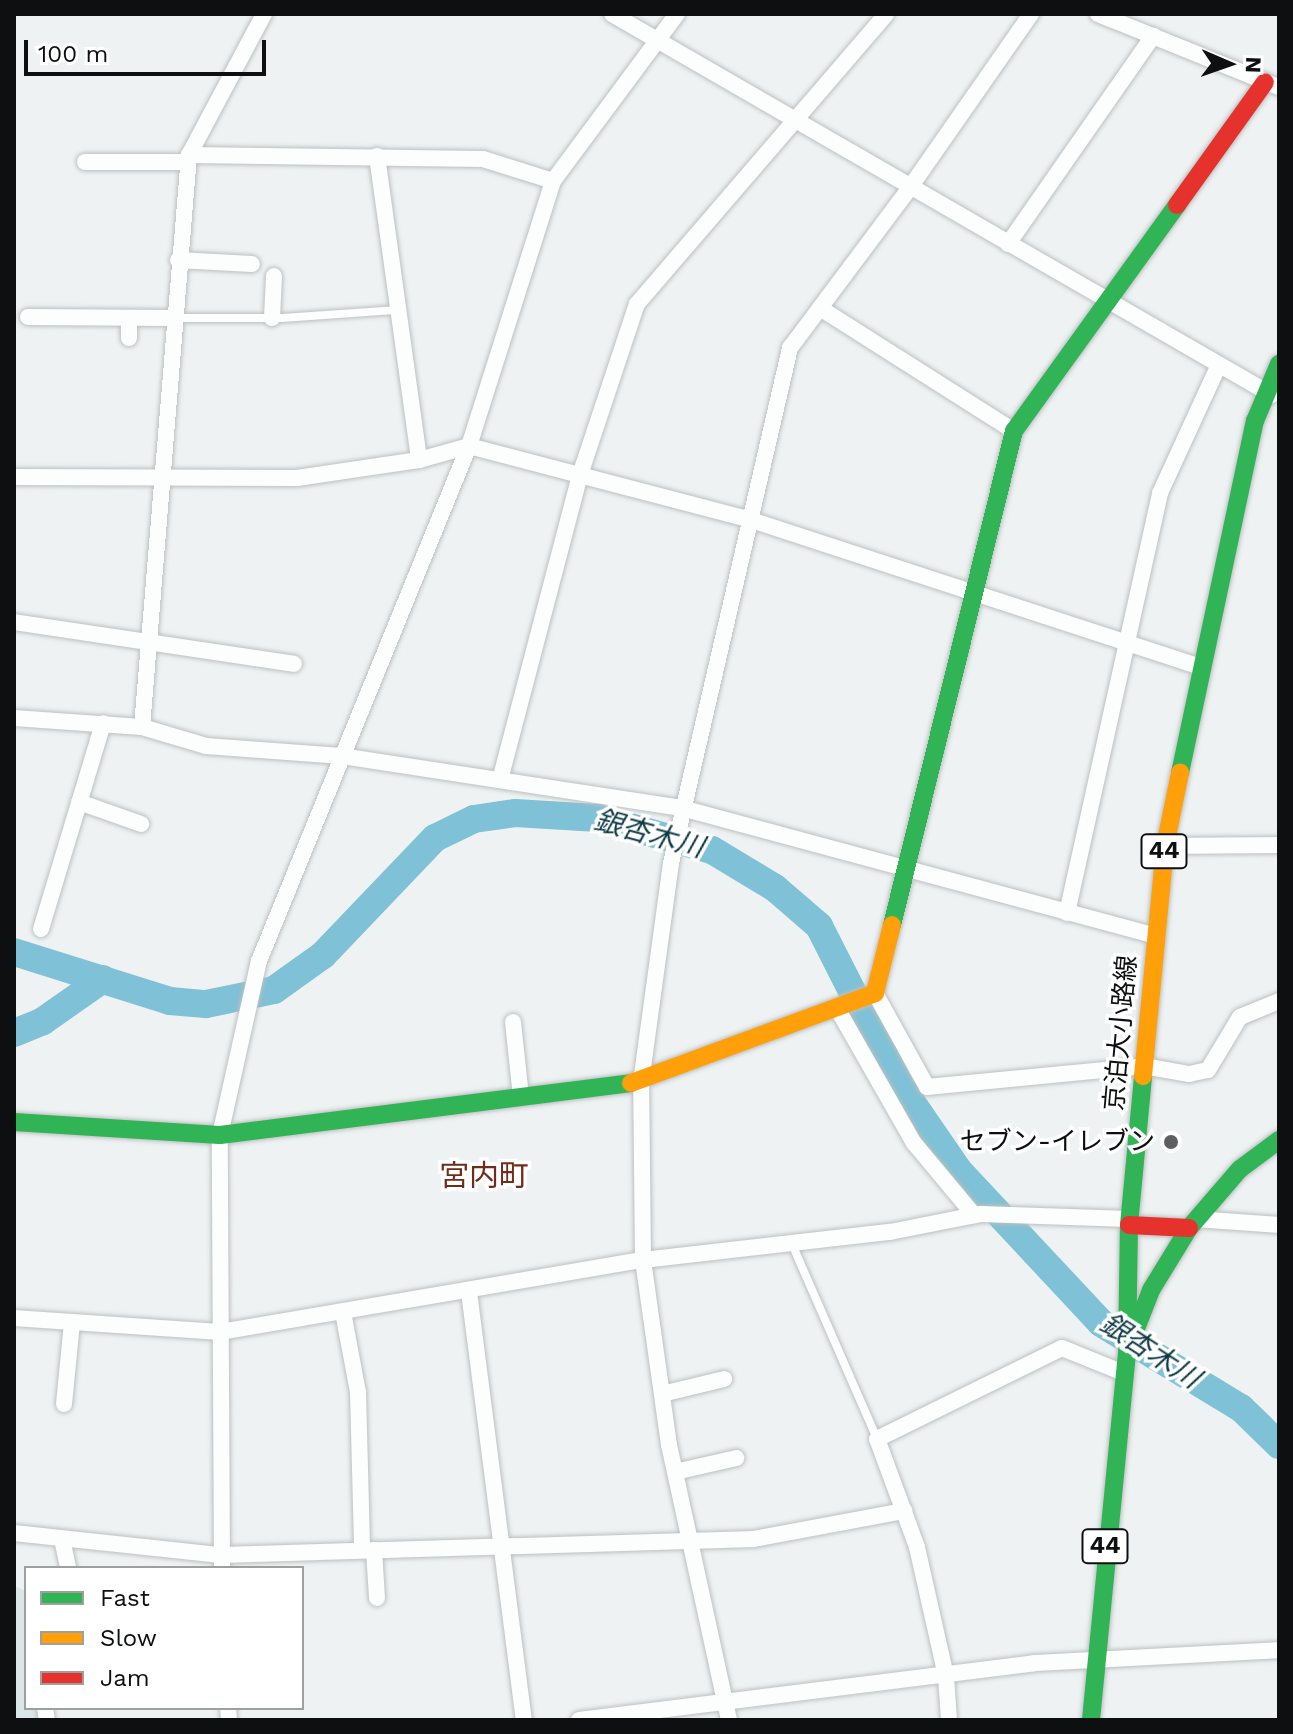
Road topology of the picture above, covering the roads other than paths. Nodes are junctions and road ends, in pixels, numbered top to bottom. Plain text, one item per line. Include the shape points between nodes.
1 (612, 14) edge
2 (677, 14) edge
3 (886, 14) edge
4 (1031, 14) edge
5 (1098, 14) edge
6 (258, 15) edge
7 (1153, 36) junction
8 (658, 41) junction
9 (1272, 84) edge
10 (792, 121) junction
11 (377, 156) junction
12 (188, 158) junction
13 (85, 162) dead end
14 (553, 181) junction
15 (911, 186) junction
16 (1008, 244) junction
17 (178, 260) junction
18 (252, 264) dead end
19 (274, 276) dead end
20 (1105, 302) junction
21 (820, 308) junction
22 (395, 310) junction
23 (28, 317) dead end
24 (129, 318) junction
25 (172, 318) junction
26 (272, 318) junction
27 (129, 338) dead end
28 (1279, 364) edge
29 (1218, 367) junction
30 (1271, 395) edge
31 (1014, 431) junction
32 (469, 446) junction
33 (419, 460) junction
34 (580, 475) junction
35 (14, 477) edge
36 (164, 479) junction
37 (748, 519) junction
38 (975, 591) junction
39 (14, 622) edge
40 (150, 642) junction
41 (1127, 643) junction
42 (294, 664) dead end
43 (1200, 667) junction
44 (14, 718) edge
45 (103, 723) junction
46 (142, 727) junction
47 (342, 756) junction
48 (500, 780) junction
49 (79, 802) junction
50 (682, 808) junction
51 (141, 824) dead end
52 (1279, 845) edge
53 (1165, 846) junction
54 (908, 873) junction
55 (1067, 913) junction
56 (41, 929) dead end
57 (1156, 936) junction
58 (875, 993) junction
59 (1279, 1001) edge
60 (838, 1010) junction
61 (513, 1022) dead end
62 (1144, 1066) junction
63 (641, 1082) junction
64 (521, 1097) junction
65 (14, 1122) edge
66 (220, 1135) junction
67 (1279, 1140) edge
68 (978, 1215) junction
69 (1129, 1222) junction
70 (1193, 1223) junction
71 (1279, 1225) edge
72 (792, 1243) junction
73 (643, 1260) junction
74 (469, 1292) junction
75 (343, 1312) junction
76 (14, 1318) edge
77 (72, 1322) junction
78 (1130, 1323) junction
79 (220, 1332) junction
80 (1125, 1361) junction
81 (724, 1379) dead end
82 (662, 1394) junction
83 (64, 1404) dead end
84 (877, 1439) junction
85 (736, 1458) dead end
86 (675, 1472) junction
87 (904, 1511) junction
88 (14, 1533) edge
89 (62, 1539) junction
90 (691, 1539) junction
91 (501, 1545) junction
92 (368, 1550) junction
93 (221, 1562) edge
94 (68, 1566) edge
95 (377, 1598) dead end
96 (1279, 1650) edge
97 (1096, 1659) junction
98 (946, 1676) junction
99 (725, 1702) junction
100 (524, 1720) edge
101 (579, 1720) edge
102 (729, 1720) edge
103 (949, 1720) edge
104 (1091, 1720) edge

1 - 8 street
2 - 8 street
3 - 10 street
4 - 15 street
5 - 7 street
6 - 12 street
7 - 9 street
7 - 16 street
8 - 10 street
8 - 14 street
9 - 20 street
10 - 15 street
10 - 34 street via 637,304
11 - 12 street
11 - 14 street via 483,159
11 - 22 street
12 - 13 street
12 - 17 street
14 - 32 street
15 - 16 street
15 - 21 street
16 - 20 street
17 - 18 street
17 - 25 street
19 - 26 street
20 - 29 street
20 - 31 street
21 - 31 street
21 - 37 street via 790,348
22 - 26 lane
22 - 33 street
23 - 24 street
24 - 25 street
24 - 27 street
25 - 26 lane
25 - 36 street
28 - 30 street, 京泊大小路線 / 44
29 - 30 street
29 - 41 street via 1160,493
30 - 43 street, 京泊大小路線 / 44
31 - 38 street
32 - 33 street
32 - 34 street
32 - 47 street
33 - 36 street via 297,478
34 - 37 street
34 - 48 street
35 - 36 street
36 - 40 street
37 - 38 street
37 - 50 street
38 - 41 street
38 - 54 street
39 - 40 street
40 - 42 street
40 - 46 street
41 - 43 street
41 - 55 street
43 - 53 street, 京泊大小路線 / 44
44 - 45 street
45 - 46 street
45 - 49 street
46 - 47 street via 206,746
47 - 48 street
47 - 66 street via 259,961
48 - 50 street
49 - 51 street
49 - 56 street
50 - 54 street
50 - 63 street
52 - 53 street
53 - 57 street, 京泊大小路線 / 44
54 - 55 street
54 - 58 street
55 - 57 street
57 - 62 street, 京泊大小路線 / 44
58 - 60 street
58 - 62 street via 927,1087
59 - 62 street via 1240,1017 1208,1070 1189,1074
60 - 63 street
60 - 68 street via 914,1143
61 - 64 street
62 - 69 street, 京泊大小路線 / 44
63 - 64 street
63 - 73 street
64 - 66 street
65 - 66 street
66 - 79 street
67 - 70 street via 1240,1169
68 - 69 street via 1018,1212
68 - 72 street
69 - 70 street
69 - 78 street, 京泊大小路線 / 44
70 - 71 street
70 - 78 street
72 - 73 street
72 - 84 lane
73 - 74 street
73 - 82 street
74 - 75 street
74 - 91 street
75 - 79 street
75 - 92 street via 358,1392
76 - 77 street
77 - 79 street
77 - 83 street
78 - 80 street, 京泊大小路線 / 44
79 - 93 street
80 - 84 street via 1062,1348
80 - 97 street, 京泊大小路線 / 44
81 - 82 street
82 - 86 street
84 - 87 street
85 - 86 street
86 - 90 street
87 - 90 street via 754,1539
87 - 98 street
88 - 89 street
89 - 93 street
89 - 94 street
90 - 91 street
90 - 99 street
91 - 92 street
91 - 100 street
92 - 93 street
92 - 95 street
96 - 97 street
97 - 98 street
97 - 104 street, 京泊大小路線 / 44
98 - 99 street
98 - 103 street
99 - 101 street
99 - 102 street

